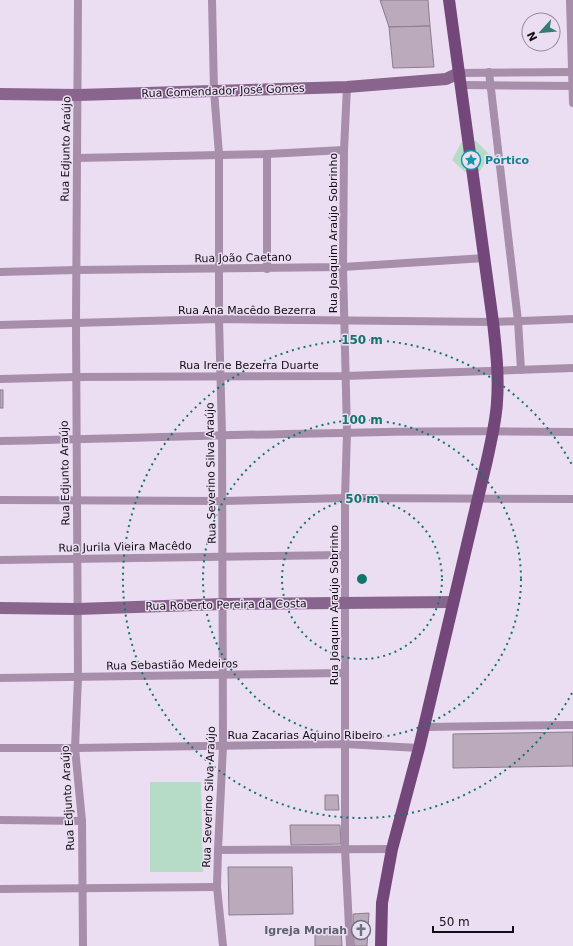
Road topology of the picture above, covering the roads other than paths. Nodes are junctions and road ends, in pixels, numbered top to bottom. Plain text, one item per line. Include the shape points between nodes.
1 (78, 0) edge
2 (212, 0) edge
3 (449, 0) edge
4 (570, 0) edge
5 (489, 72) junction
6 (572, 72) edge
7 (459, 73) junction
8 (446, 79) junction
9 (461, 85) junction
10 (490, 85) junction
11 (573, 86) edge
12 (347, 87) junction
13 (214, 91) junction
14 (0, 94) edge
15 (78, 95) junction
16 (573, 103) edge
17 (344, 150) junction
18 (219, 154) junction
19 (267, 154) junction
20 (76, 158) junction
21 (485, 258) junction
22 (343, 267) junction
23 (219, 269) junction
24 (267, 269) junction
25 (76, 270) junction
26 (0, 272) edge
27 (218, 319) junction
28 (573, 320) edge
29 (343, 321) junction
30 (518, 321) junction
31 (493, 322) junction
32 (76, 323) junction
33 (0, 325) edge
34 (573, 368) edge
35 (521, 370) junction
36 (498, 371) junction
37 (220, 376) junction
38 (345, 376) junction
39 (76, 377) junction
40 (0, 379) edge
41 (494, 431) junction
42 (573, 432) edge
43 (347, 433) junction
44 (222, 435) junction
45 (76, 439) junction
46 (0, 441) edge
47 (345, 498) junction
48 (478, 498) junction
49 (573, 499) edge
50 (0, 500) edge
51 (77, 500) junction
52 (222, 501) junction
53 (345, 555) junction
54 (223, 556) junction
55 (77, 559) junction
56 (0, 560) edge
57 (453, 602) junction
58 (345, 603) junction
59 (223, 604) junction
60 (0, 608) edge
61 (77, 609) junction
62 (345, 673) junction
63 (223, 675) junction
64 (0, 678) edge
65 (78, 678) junction
66 (573, 724) edge
67 (424, 727) junction
68 (344, 744) junction
69 (223, 746) junction
70 (0, 748) edge
71 (75, 748) junction
72 (419, 748) junction
73 (0, 820) edge
74 (82, 821) junction
75 (345, 849) junction
76 (218, 850) junction
77 (392, 850) junction
78 (217, 886) junction
79 (82, 887) junction
80 (0, 888) edge
81 (379, 945) edge
82 (83, 946) edge
83 (223, 946) edge
84 (350, 946) edge

1 - 15 street, Rua Edjunto Araújo
2 - 13 street, Rua Severino Silva Araújo
3 - 7 main road
4 - 6 street
5 - 6 street
5 - 7 street
5 - 10 street
6 - 11 street
7 - 8 street, Rua Comendador José Gomes
7 - 9 main road
8 - 9 street, Rua Comendador José Gomes
8 - 12 street, Rua Comendador José Gomes
9 - 10 street
9 - 21 main road
10 - 11 street
10 - 30 street
11 - 16 street
12 - 13 street, Rua Comendador José Gomes
12 - 17 street, Rua Joaquim Araújo Sobrinho
13 - 15 street, Rua Comendador José Gomes
13 - 18 street, Rua Severino Silva Araújo
14 - 15 street, Rua Comendador José Gomes
15 - 20 street, Rua Edjunto Araújo
17 - 19 street
17 - 22 street, Rua Joaquim Araújo Sobrinho
18 - 19 street
18 - 20 street
18 - 23 street, Rua Severino Silva Araújo
19 - 24 street
20 - 25 street, Rua Edjunto Araújo
21 - 22 street, Rua João Caetano
21 - 31 main road
22 - 24 street, Rua João Caetano
22 - 29 street, Rua Joaquim Araújo Sobrinho
23 - 24 street, Rua João Caetano
23 - 25 street, Rua João Caetano
23 - 27 street, Rua Severino Silva Araújo
25 - 26 street, Rua João Caetano
25 - 32 street, Rua Edjunto Araújo
27 - 29 street, Rua Ana Macêdo Bezerra
27 - 32 street, Rua Ana Macêdo Bezerra
27 - 37 street, Rua Severino Silva Araújo
28 - 30 street, Rua Ana Macêdo Bezerra
29 - 31 street, Rua Ana Macêdo Bezerra
29 - 38 street, Rua Joaquim Araújo Sobrinho
30 - 31 street, Rua Ana Macêdo Bezerra
30 - 35 street
31 - 36 main road
32 - 33 street, Rua Ana Macêdo Bezerra
32 - 39 street, Rua Edjunto Araújo
34 - 35 street, Rua Irene Bezerra Duarte
35 - 36 street, Rua Irene Bezerra Duarte
36 - 38 street, Rua Irene Bezerra Duarte
36 - 41 main road via 498,402
37 - 38 street, Rua Irene Bezerra Duarte
37 - 39 street, Rua Irene Bezerra Duarte
37 - 44 street, Rua Severino Silva Araújo
38 - 43 street, Rua Joaquim Araújo Sobrinho
39 - 40 street, Rua Irene Bezerra Duarte
39 - 45 street, Rua Edjunto Araújo
41 - 42 street
41 - 43 street
41 - 48 main road
43 - 44 street
43 - 47 street, Rua Joaquim Araújo Sobrinho
44 - 45 street
44 - 52 street, Rua Severino Silva Araújo
45 - 46 street
45 - 51 street, Rua Edjunto Araújo
47 - 48 street
47 - 52 street
47 - 53 street, Rua Joaquim Araújo Sobrinho
48 - 49 street
48 - 57 main road
50 - 51 street
51 - 52 street
51 - 55 street, Rua Edjunto Araújo
52 - 54 street, Rua Severino Silva Araújo
53 - 54 street, Rua Jurila Vieira Macêdo
53 - 58 street, Rua Joaquim Araújo Sobrinho
54 - 55 street, Rua Jurila Vieira Macêdo
54 - 59 street, Rua Severino Silva Araújo
55 - 56 street, Rua Jurila Vieira Macêdo
55 - 61 street, Rua Edjunto Araújo
57 - 58 street, Rua Roberto Pereira da Costa
57 - 67 main road
58 - 59 street, Rua Roberto Pereira da Costa
58 - 62 street, Rua Joaquim Araújo Sobrinho
59 - 61 street, Rua Roberto Pereira da Costa
59 - 63 street, Rua Severino Silva Araújo
60 - 61 street, Rua Roberto Pereira da Costa
61 - 65 street, Rua Edjunto Araújo
62 - 63 street, Rua Sebastião Medeiros
62 - 68 street, Rua Joaquim Araújo Sobrinho
63 - 65 street, Rua Sebastião Medeiros
63 - 69 street, Rua Severino Silva Araújo
64 - 65 street, Rua Sebastião Medeiros
65 - 71 street, Rua Edjunto Araújo
66 - 67 street
67 - 72 main road
68 - 69 street, Rua Zacarias Aquino Ribeiro
68 - 72 street, Rua Zacarias Aquino Ribeiro
68 - 75 street, Rua Joaquim Araújo Sobrinho
69 - 71 street, Rua Zacarias Aquino Ribeiro
69 - 76 street, Rua Severino Silva Araújo
70 - 71 street, Rua Zacarias Aquino Ribeiro
71 - 74 street, Rua Edjunto Araújo
72 - 77 main road
73 - 74 street
74 - 79 street, Rua Edjunto Araújo
75 - 76 street
75 - 77 street
75 - 84 street, Rua Joaquim Araújo Sobrinho
76 - 78 street, Rua Severino Silva Araújo
77 - 81 main road via 382,903
78 - 79 street
78 - 83 street, Rua Severino Silva Araújo
79 - 80 street
79 - 82 street, Rua Edjunto Araújo

